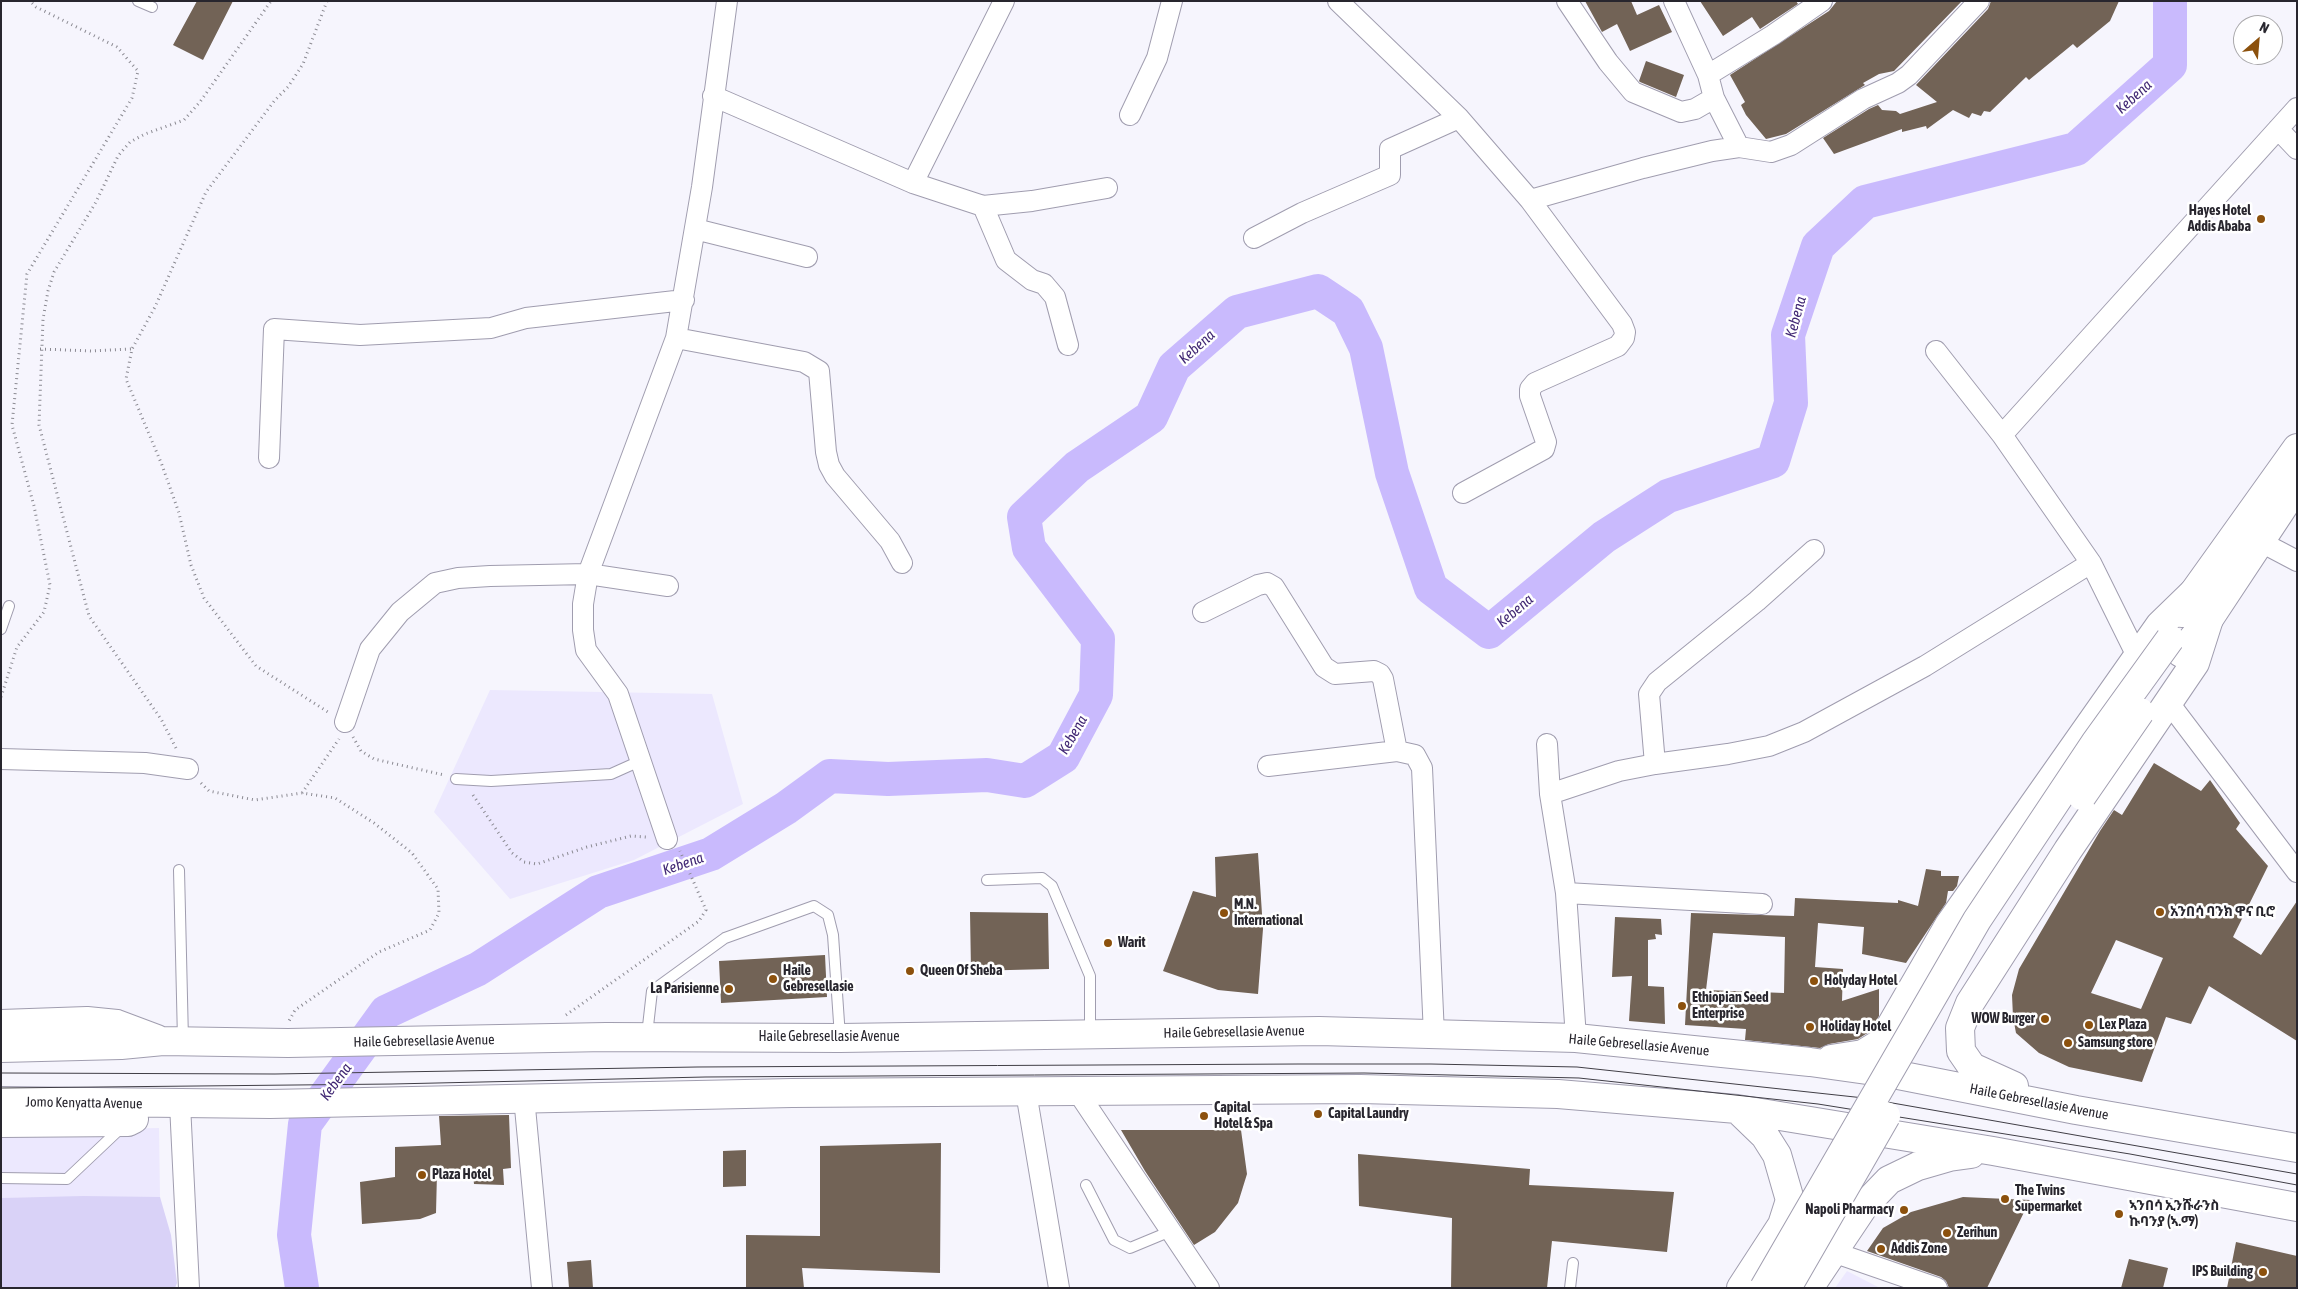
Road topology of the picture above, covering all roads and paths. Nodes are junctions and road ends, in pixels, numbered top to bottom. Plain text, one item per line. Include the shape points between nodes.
1 (30, 1) edge
2 (138, 1) edge
3 (271, 1) edge
4 (327, 1) edge
5 (727, 1) edge
6 (1004, 1) edge
7 (1172, 1) edge
8 (1338, 1) edge
9 (1567, 1) edge
10 (1674, 1) edge
11 (1822, 1) edge
12 (1979, 1) edge
13 (152, 7) dead end
14 (1708, 75) junction
15 (713, 96) junction
16 (1714, 98) junction
17 (2297, 108) edge
18 (1130, 115) dead end
19 (1459, 118) junction
20 (2278, 130) junction
21 (1739, 147) junction
22 (2297, 149) edge
23 (913, 183) junction
24 (1106, 188) dead end
25 (1530, 200) junction
26 (983, 206) junction
27 (695, 229) junction
28 (1254, 238) dead end
29 (807, 257) dead end
30 (684, 300) junction
31 (676, 338) junction
32 (1068, 346) dead end
33 (40, 349) junction
34 (132, 349) junction
35 (1936, 351) dead end
36 (2002, 435) junction
37 (2297, 448) edge
38 (269, 458) dead end
39 (2297, 486) edge
40 (1463, 493) dead end
41 (2259, 541) junction
42 (1814, 550) dead end
43 (2297, 561) edge
44 (902, 562) dead end
45 (2091, 563) junction
46 (588, 574) junction
47 (668, 586) dead end
48 (2194, 592) junction
49 (9, 606) dead end
50 (1203, 612) dead end
51 (2209, 618) junction
52 (1, 629) edge
53 (2176, 646) junction
54 (2137, 656) junction
55 (1, 697) edge
56 (2169, 703) junction
57 (342, 730) junction
58 (1547, 744) dead end
59 (1397, 752) junction
60 (1, 759) edge
61 (640, 761) junction
62 (1655, 764) junction
63 (1268, 766) dead end
64 (188, 769) junction
65 (456, 779) junction
66 (302, 793) junction
67 (1550, 794) junction
68 (674, 845) junction
69 (2296, 869) edge
70 (179, 870) dead end
71 (988, 880) dead end
72 (1566, 893) junction
73 (1762, 904) dead end
74 (1, 1024) edge
75 (1090, 1033) junction
76 (1434, 1035) junction
77 (551, 1038) junction
78 (647, 1038) junction
79 (840, 1038) junction
80 (1576, 1038) junction
81 (173, 1041) junction
82 (282, 1043) junction
83 (1, 1048) edge
84 (1810, 1062) junction
85 (1077, 1091) junction
86 (1026, 1092) junction
87 (524, 1097) junction
88 (1, 1101) edge
89 (174, 1104) junction
90 (1737, 1109) junction
91 (2076, 1110) junction
92 (128, 1122) junction
93 (1, 1123) edge
94 (2297, 1148) edge
95 (1993, 1151) junction
96 (1, 1178) edge
97 (1086, 1186) dead end
98 (2297, 1207) edge
99 (1171, 1231) junction
100 (1833, 1252) junction
101 (1574, 1263) dead end
102 (189, 1288) edge
103 (542, 1288) edge
104 (1058, 1288) edge
105 (1209, 1288) edge
106 (1570, 1288) edge
107 (1741, 1288) edge
108 (1764, 1288) edge
109 (1787, 1288) edge
110 (1809, 1288) edge
111 (1937, 1288) edge

1 - 55 path via 117,47 138,71 132,98 27,274 12,425 34,506 50,585 44,612 17,647
2 - 13 lane
3 - 33 path via 184,120 130,142 118,156 96,202 54,272 48,291
4 - 34 path via 302,64 288,87 206,192 155,307
5 - 15 street
6 - 23 street
7 - 18 street via 1157,58
8 - 19 street
9 - 16 street via 1608,62 1633,92 1681,112 1695,109
10 - 14 street
11 - 14 street
12 - 21 street via 1898,83 1864,99 1791,145 1771,152
14 - 16 street
15 - 23 street
15 - 27 street
16 - 21 street
17 - 20 street
19 - 25 street
19 - 28 street via 1390,149 1390,176 1302,212
20 - 22 street
20 - 36 street
21 - 25 street via 1643,168
23 - 26 street
24 - 26 street
25 - 40 street via 1622,324 1624,338 1618,346 1535,383 1530,389 1530,396 1546,442 1544,449
26 - 32 street via 1006,260 1032,280 1044,284 1055,297
27 - 29 street
27 - 30 street
30 - 31 street
30 - 38 street via 526,318 492,328 360,335 274,329
31 - 44 street via 804,362 820,371 829,465 890,541
31 - 46 street
33 - 34 path
33 - 64 path via 39,426 90,616 161,719
34 - 57 path via 126,379 162,465 204,598 256,666
35 - 36 street
36 - 45 street
37 - 48 main road
39 - 41 main road
41 - 43 street
41 - 51 main road
42 - 62 street via 1657,682 1649,694
45 - 54 street
45 - 62 street via 1925,666 1804,732 1761,747
46 - 47 street
46 - 57 street via 490,576 435,583 400,612 370,649
46 - 61 street via 582,630 586,650 618,694
48 - 53 main road
48 - 54 main road via 2160,625
49 - 52 lane
50 - 59 street via 1258,585 1268,583 1274,587 1324,667 1335,674 1374,672 1384,679
51 - 53 main road
51 - 56 main road via 2195,663
53 - 108 main road, bridge via 2095,743 1977,920
53 - 109 main road, bridge via 2036,860 1930,1036
54 - 84 main road via 1949,925 1881,1043 1863,1054
56 - 69 street
56 - 91 main road via 2012,936 1970,1003 1960,1028 1960,1051 1972,1067
57 - 65 path via 374,760
57 - 66 path
58 - 67 street
59 - 63 street
59 - 76 street via 1415,755 1422,768
60 - 64 street via 145,763
61 - 65 lane via 611,774
61 - 68 street
62 - 67 street
64 - 66 path via 209,791 255,800
65 - 68 path via 471,792 512,853 524,862 537,864 631,836
66 - 82 path via 335,798 412,853 438,889 439,913 430,930 379,952 294,1010
67 - 72 street
68 - 77 path via 706,910 699,921 568,1012
70 - 81 lane
71 - 75 lane via 1042,878 1052,886 1090,976
72 - 73 street
72 - 80 street
74 - 81 main road, Haile Gebresellasie Avenue via 87,1021 116,1024
75 - 76 main road, Haile Gebresellasie Avenue
75 - 79 main road, Haile Gebresellasie Avenue
76 - 80 main road, Haile Gebresellasie Avenue
77 - 78 main road, Haile Gebresellasie Avenue
77 - 82 main road, Haile Gebresellasie Avenue
78 - 79 main road, Haile Gebresellasie Avenue
78 - 79 lane via 652,992 725,938 814,906 828,915 833,935
80 - 84 main road, Haile Gebresellasie Avenue
81 - 82 main road, Haile Gebresellasie Avenue
81 - 83 main road, Haile Gebresellasie Avenue
84 - 91 main road, Haile Gebresellasie Avenue via 1924,1079
85 - 86 main road
85 - 90 main road via 1360,1089 1558,1094
85 - 99 street
86 - 87 main road
86 - 104 street
87 - 89 main road, Jomo Kenyatta Avenue
87 - 103 street
88 - 89 main road, Jomo Kenyatta Avenue
89 - 92 main road
89 - 102 street
90 - 95 main road
90 - 107 main road via 1765,1136 1777,1155 1790,1200 1782,1225
91 - 94 main road, Haile Gebresellasie Avenue
92 - 93 main road
92 - 96 lane via 67,1179
95 - 98 main road
95 - 100 main road via 1949,1157 1918,1166 1889,1180 1864,1206
97 - 99 lane via 1114,1240 1130,1248
99 - 105 street
100 - 110 main road
100 - 111 street
101 - 106 lane

